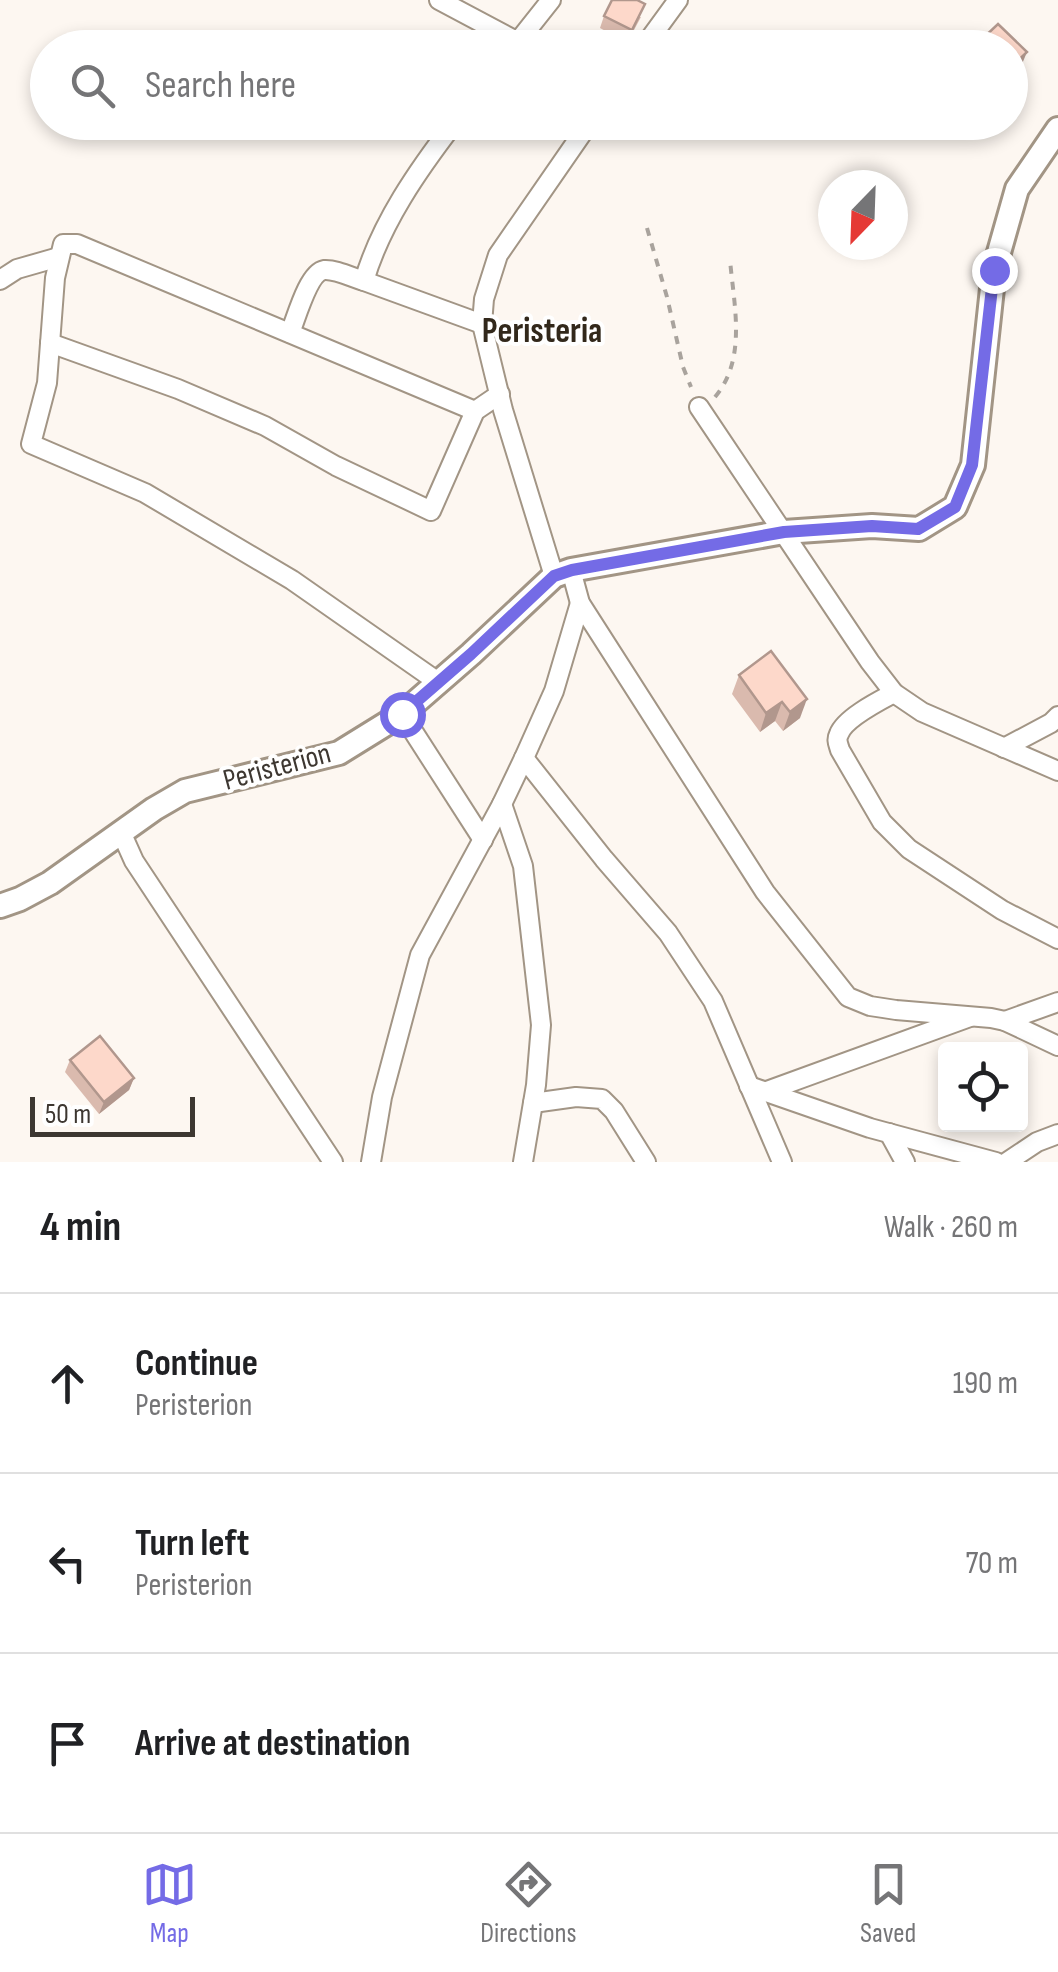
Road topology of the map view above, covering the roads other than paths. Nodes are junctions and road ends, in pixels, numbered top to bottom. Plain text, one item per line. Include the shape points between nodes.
1 (439, 0) edge
2 (550, 0) edge
3 (678, 0) edge
4 (490, 30) edge
5 (527, 30) edge
6 (656, 30) edge
7 (442, 140) edge
8 (578, 140) edge
9 (1054, 140) edge
10 (58, 258) junction
11 (0, 280) edge
12 (364, 281) junction
13 (482, 324) junction
14 (290, 333) junction
15 (50, 343) junction
16 (500, 394) junction
17 (699, 406) road end
18 (476, 411) junction
19 (784, 532) junction
20 (563, 573) junction
21 (580, 603) junction
22 (438, 682) junction
23 (894, 693) junction
24 (402, 714) junction
25 (1058, 716) edge
26 (1004, 748) junction
27 (524, 758) junction
28 (1058, 770) edge
29 (502, 804) junction
30 (120, 832) junction
31 (483, 840) junction
32 (0, 906) edge
33 (1058, 939) edge
34 (1058, 1002) edge
35 (974, 1016) junction
36 (1005, 1021) junction
37 (1058, 1046) edge
38 (756, 1089) junction
39 (533, 1102) junction
40 (889, 1133) junction
41 (1058, 1134) edge
42 (333, 1162) edge
43 (370, 1162) edge
44 (523, 1162) edge
45 (646, 1162) edge
46 (782, 1162) edge
47 (905, 1162) edge
48 (996, 1162) edge
49 (1007, 1162) edge

1 - 4 street
2 - 5 street
3 - 6 street
7 - 12 street via 379,237
8 - 13 street via 498,255
9 - 19 street via 1017,189 994,270 972,465 955,507 918,529
10 - 11 street
10 - 14 street via 62,244 77,244
10 - 15 street
12 - 13 street
12 - 14 street via 319,272
13 - 16 street
14 - 18 street
15 - 18 street via 264,426 431,510
15 - 22 street via 31,444 145,493 292,580
16 - 18 street
16 - 20 street
17 - 19 street
19 - 20 street
19 - 23 street
20 - 21 street
20 - 22 street, Peristerion
21 - 27 street via 554,691
21 - 35 street via 765,892 848,997 896,1010
22 - 24 street, Peristerion
23 - 26 street
23 - 33 street via 840,729 837,739 882,822 948,876
24 - 30 street, Peristerion via 339,753 185,791
24 - 31 street
25 - 26 street
26 - 28 street
27 - 29 street
27 - 38 street via 668,934 713,1002
29 - 31 street
29 - 39 street via 523,866 541,1025
30 - 32 street, Peristerion via 50,883
30 - 42 street
31 - 43 street via 420,955
34 - 36 street
35 - 36 street
35 - 38 street
36 - 37 street
38 - 40 street
38 - 46 street
39 - 44 street
39 - 45 street via 602,1098
40 - 47 street
40 - 48 street
41 - 49 street

